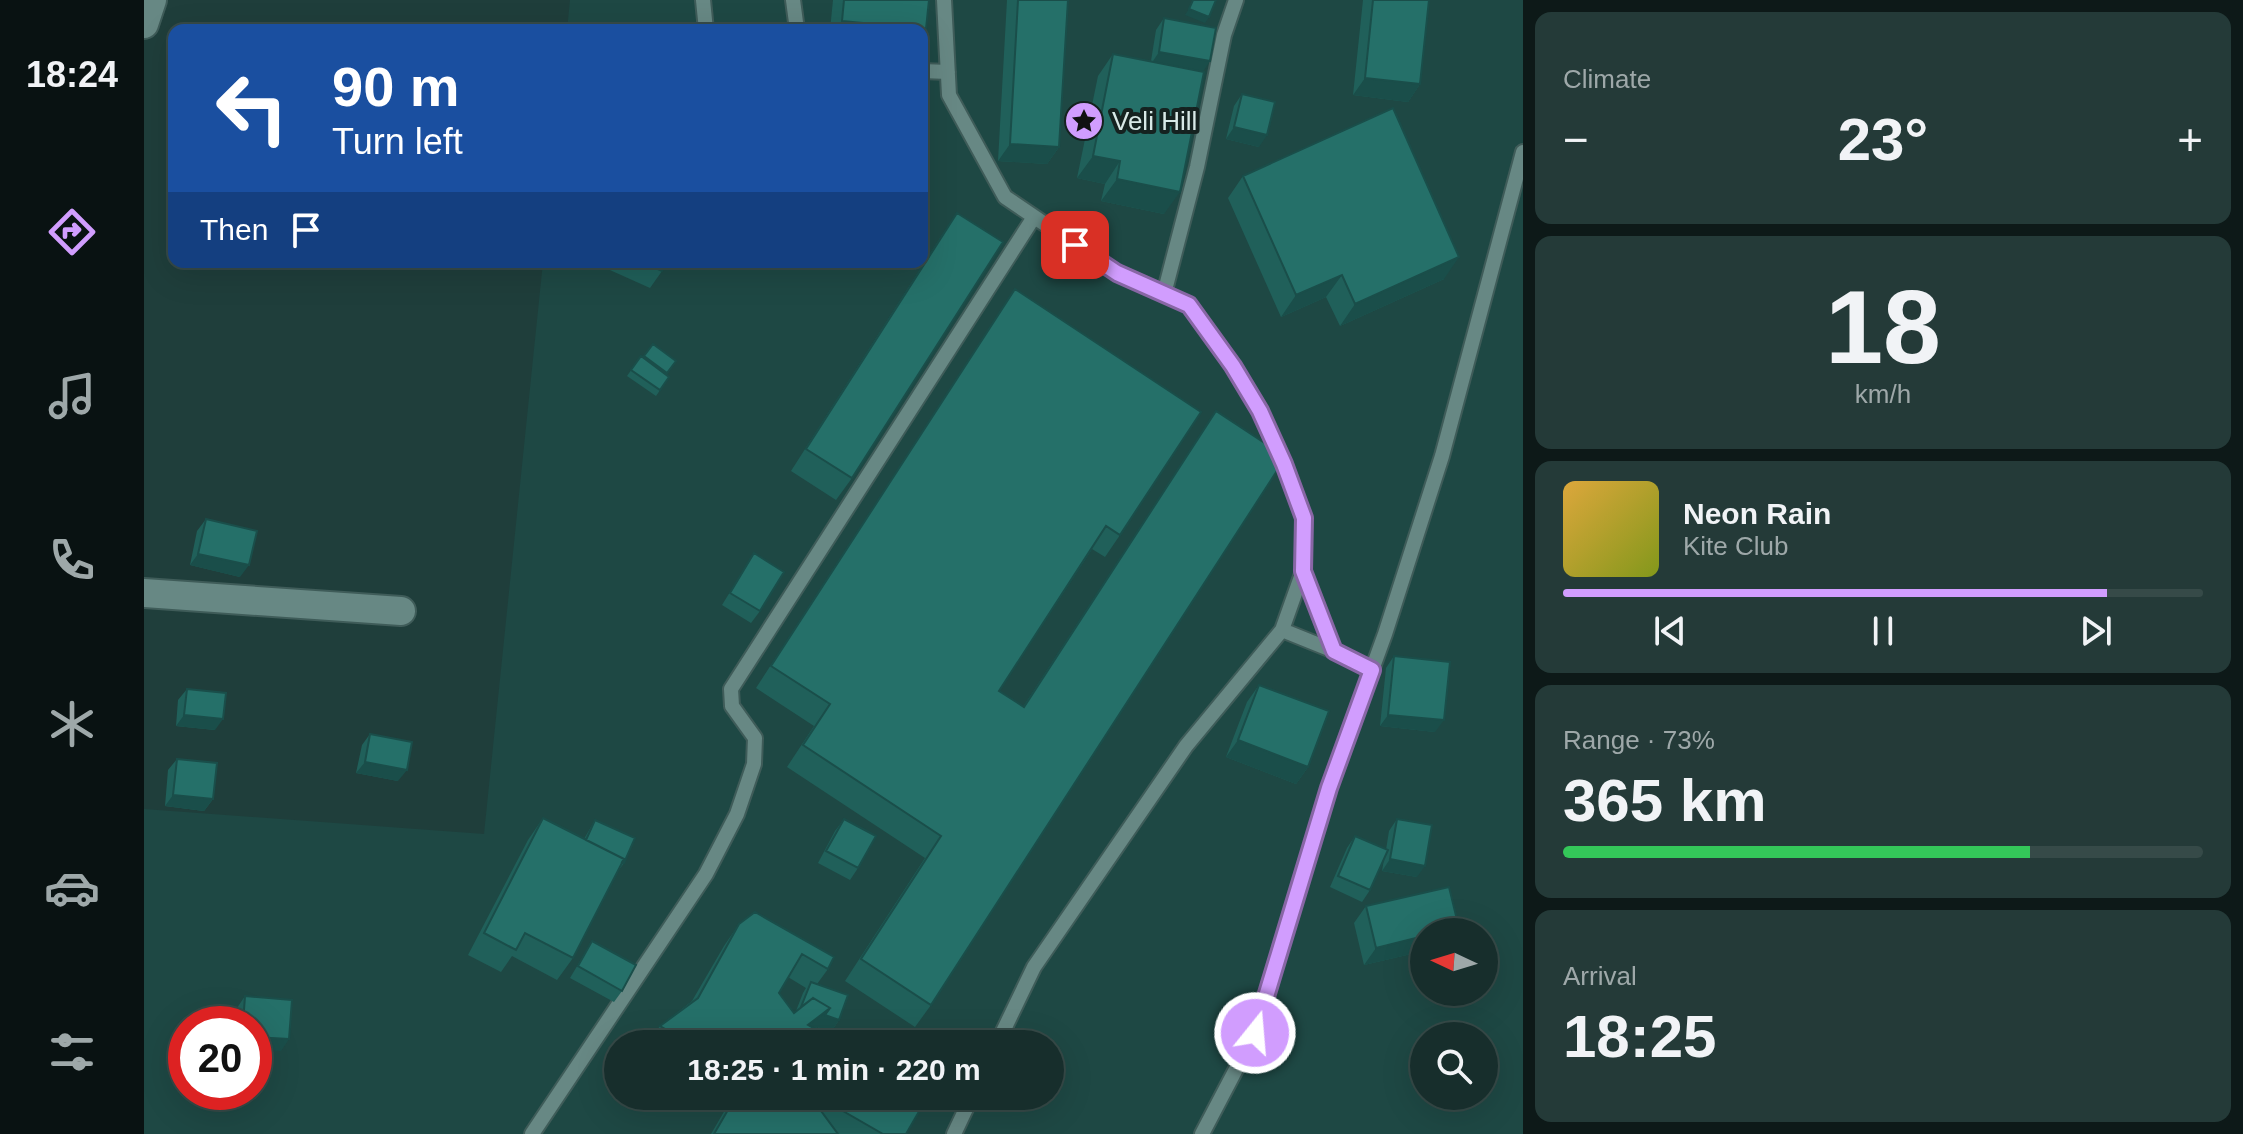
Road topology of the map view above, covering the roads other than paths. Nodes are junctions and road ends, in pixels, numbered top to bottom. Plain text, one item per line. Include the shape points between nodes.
1 (152, 0) edge
2 (703, 0) edge
3 (793, 0) edge
4 (944, 0) edge
5 (1236, 0) edge
6 (144, 24) edge
7 (705, 24) edge
8 (796, 24) edge
9 (928, 71) edge
10 (948, 72) junction
11 (1523, 152) edge
12 (1034, 217) junction
13 (1164, 294) junction
14 (1303, 571) junction
15 (144, 593) edge
16 (401, 611) dead end
17 (1282, 630) junction
18 (1334, 651) junction
19 (1372, 670) junction
20 (1004, 1030) edge
21 (965, 1110) edge
22 (532, 1134) edge
23 (954, 1134) edge
24 (1202, 1134) edge

1 - 6 street
2 - 7 lane
3 - 8 lane
4 - 10 lane
5 - 13 lane
9 - 10 lane
10 - 12 lane via 949,95 1005,197
11 - 19 lane via 1442,456
12 - 13 lane via 1117,273
12 - 22 lane via 731,689 732,706 755,738 754,764 737,814 706,874
13 - 14 lane via 1189,305 1260,411 1304,518
14 - 17 lane
14 - 18 lane
15 - 16 street
17 - 18 lane
17 - 20 lane via 1186,746 1034,967
18 - 19 lane
19 - 24 lane via 1329,788 1255,1033
21 - 23 lane

